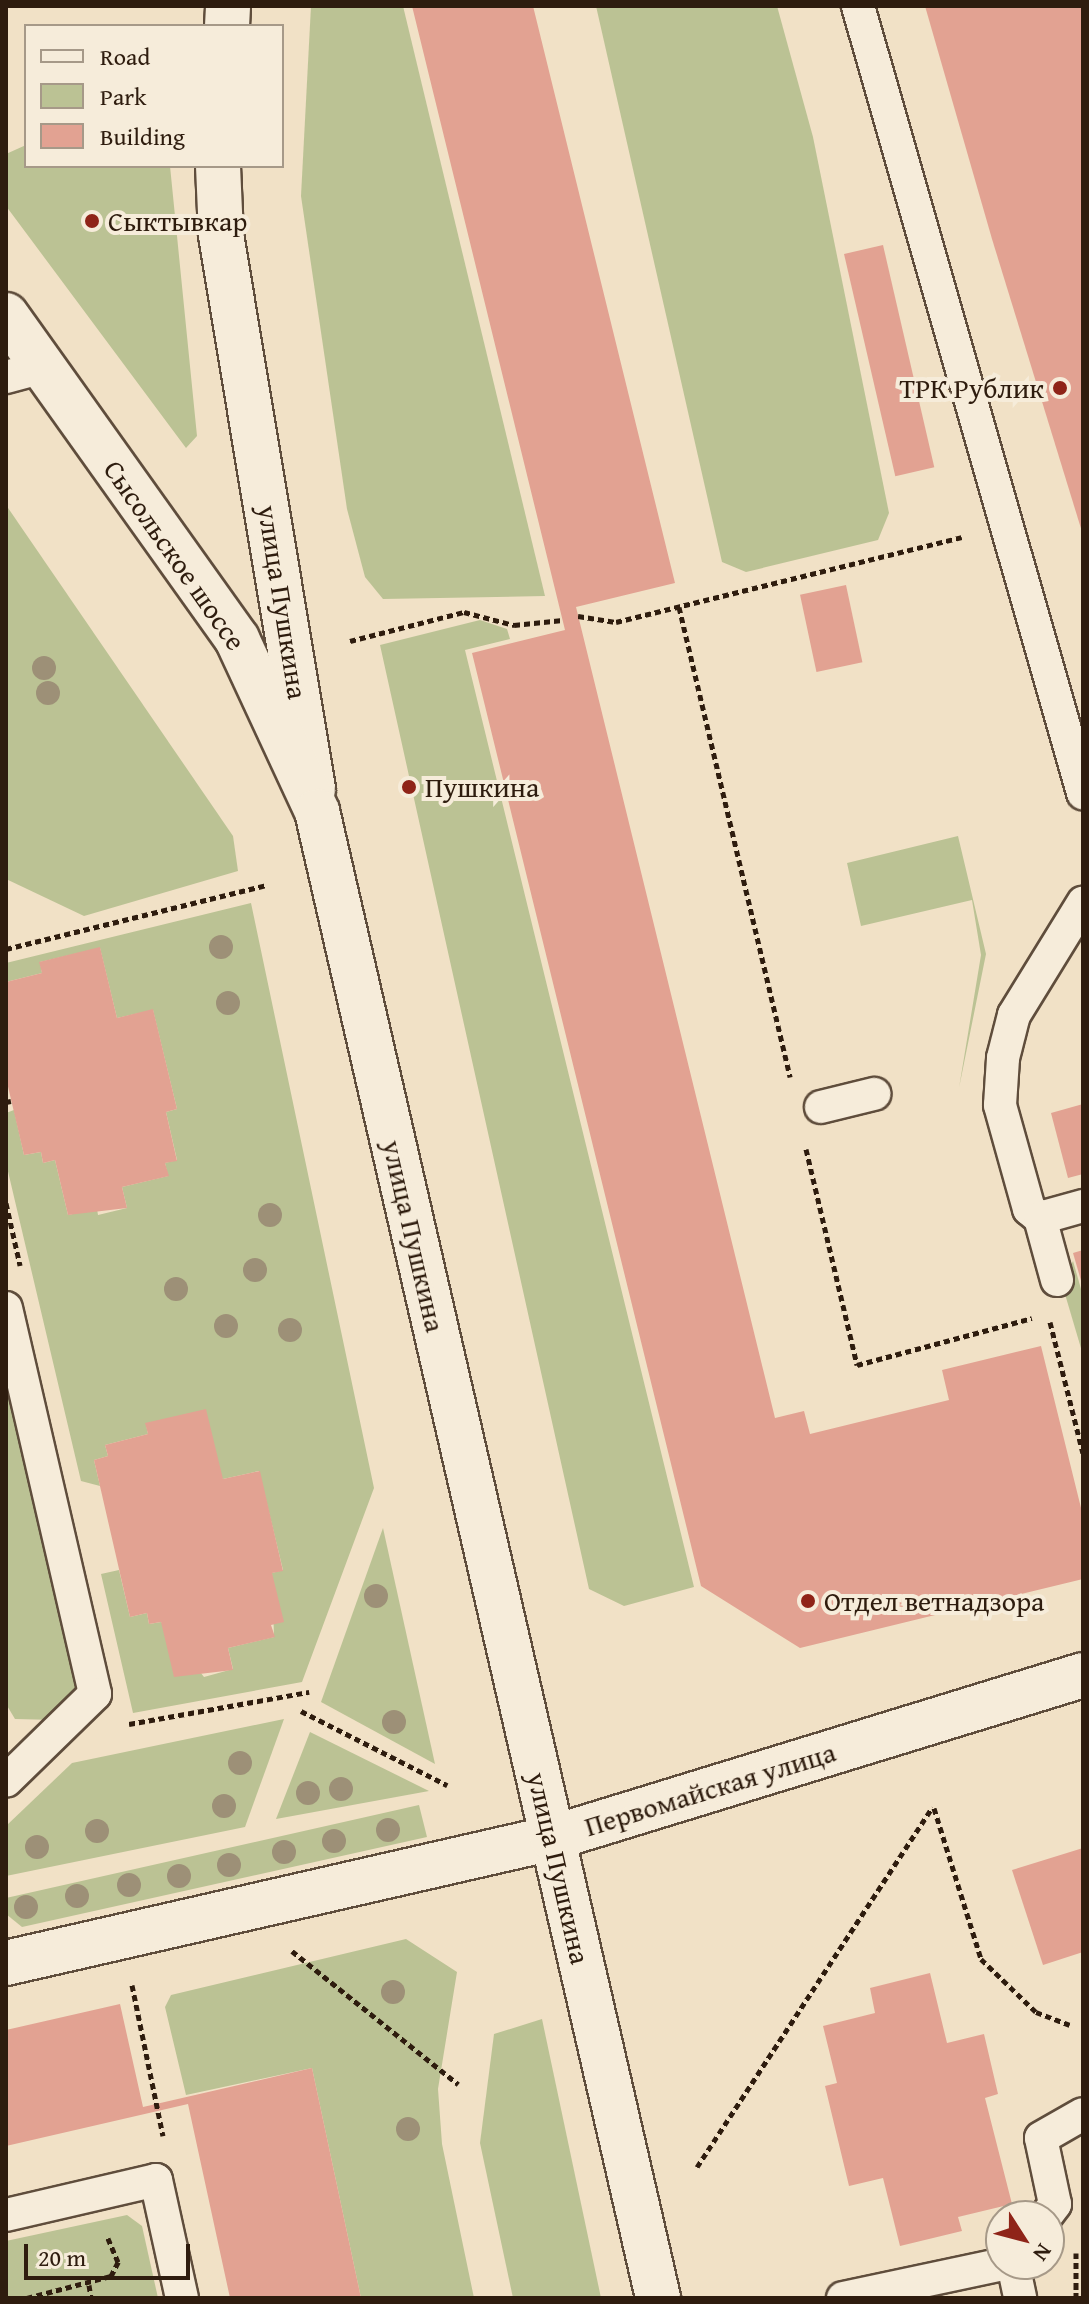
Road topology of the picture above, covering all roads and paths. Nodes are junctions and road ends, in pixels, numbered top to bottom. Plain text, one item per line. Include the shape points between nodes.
1 (858, 6) edge
2 (218, 168) edge
3 (6, 315) edge
4 (25, 372) edge
5 (1006, 526) junction
6 (578, 616) dead end
7 (563, 620) dead end
8 (350, 641) dead end
9 (1083, 793) edge
10 (317, 811) junction
11 (266, 885) dead end
12 (1083, 903) edge
13 (6, 949) edge
14 (874, 1094) dead end
15 (821, 1107) dead end
16 (1083, 1206) edge
17 (1040, 1218) junction
18 (1057, 1280) dead end
19 (6, 1308) edge
20 (1083, 1675) edge
21 (301, 1711) dead end
22 (6, 1781) edge
23 (447, 1785) dead end
24 (552, 1838) junction
25 (279, 1940) dead end
26 (6, 1963) edge
27 (130, 1976) dead end
28 (1070, 2025) dead end
29 (458, 2084) dead end
30 (1083, 2114) edge
31 (697, 2167) dead end
32 (156, 2180) junction
33 (1054, 2200) edge
34 (6, 2215) edge
35 (96, 2236) dead end
36 (1083, 2242) edge
37 (985, 2268) edge
38 (89, 2285) junction
39 (27, 2298) edge
40 (91, 2298) edge
41 (182, 2298) edge
42 (658, 2298) edge
43 (843, 2298) edge
44 (1076, 2298) edge

1 - 5 lane
2 - 10 main road, улица Пушкина via 221,235
3 - 4 main road, Сысольское шоссе
4 - 10 main road, Сысольское шоссе via 237,639
5 - 6 path via 616,622
5 - 9 lane
7 - 8 path via 514,625 464,612
10 - 24 main road, улица Пушкина
11 - 13 path
12 - 17 lane via 1014,1015 1003,1058 1000,1105 1029,1209
14 - 15 lane
16 - 17 lane
17 - 18 lane
19 - 22 lane via 95,1694
20 - 24 main road, Первомайская улица
21 - 23 path
24 - 26 main road, Первомайская улица
24 - 42 main road, улица Пушкина
25 - 29 path
27 - 32 path via 167,2154
28 - 31 path via 1036,2012 981,1959 933,1807
30 - 33 lane via 1041,2138
32 - 34 lane
32 - 41 lane
35 - 38 path via 112,2240 118,2262 111,2276
36 - 44 path via 1074,2256
37 - 43 lane
38 - 39 path
38 - 40 path

